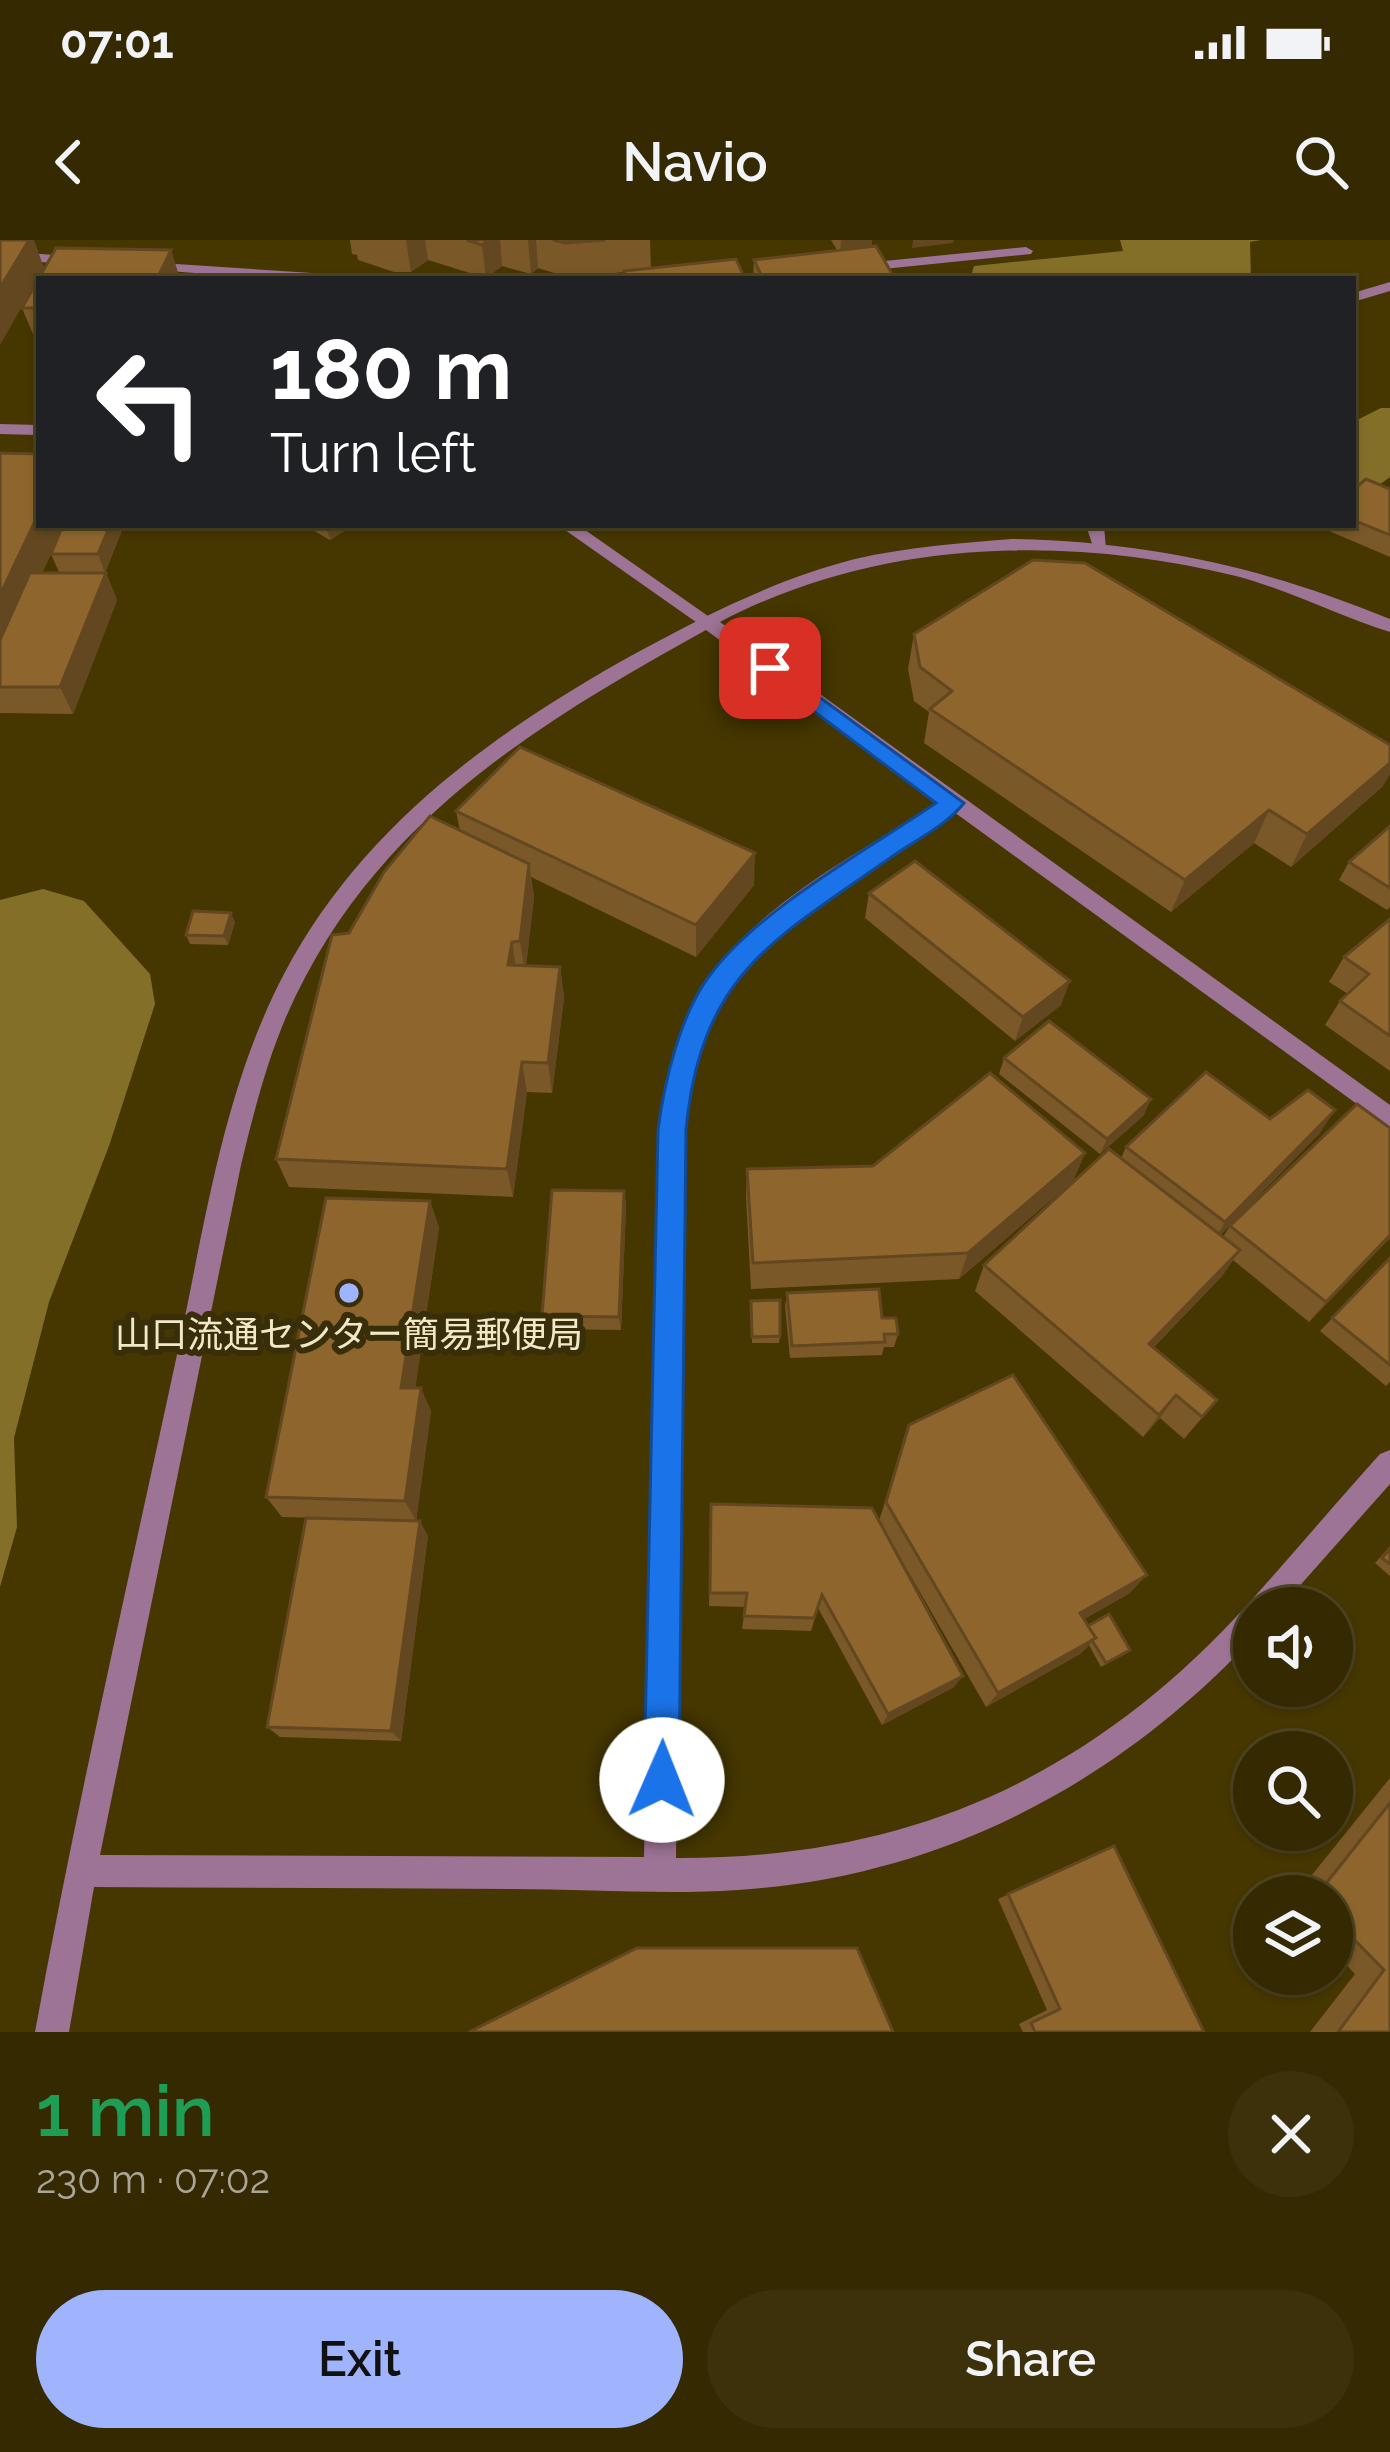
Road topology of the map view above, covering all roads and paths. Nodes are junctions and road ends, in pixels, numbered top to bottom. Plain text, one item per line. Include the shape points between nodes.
1 (1026, 251) dead end
2 (0, 255) edge
3 (92, 262) edge
4 (138, 265) edge
5 (842, 270) edge
6 (299, 276) edge
7 (1390, 286) edge
8 (1356, 297) edge
9 (0, 429) edge
10 (36, 430) edge
11 (571, 528) edge
12 (1096, 528) edge
13 (1100, 546) junction
14 (709, 623) junction
15 (1390, 626) edge
16 (952, 803) junction
17 (1390, 1118) edge
18 (1390, 1463) edge
19 (1280, 1587) edge
20 (1233, 1639) edge
21 (79, 1871) junction
22 (660, 1872) junction
23 (52, 2032) edge

1 - 5 street
2 - 3 street
4 - 6 street
7 - 8 street
9 - 10 street
11 - 14 street
12 - 13 street
13 - 14 street via 957,546 866,562 776,589
13 - 15 street via 1234,569
14 - 16 street
14 - 21 street via 595,683 457,776 358,876 292,978 239,1131
16 - 17 street
16 - 22 street via 765,933 718,982 678,1075
18 - 19 street
20 - 22 street via 1128,1736 916,1843 736,1874
21 - 22 street
21 - 23 street

